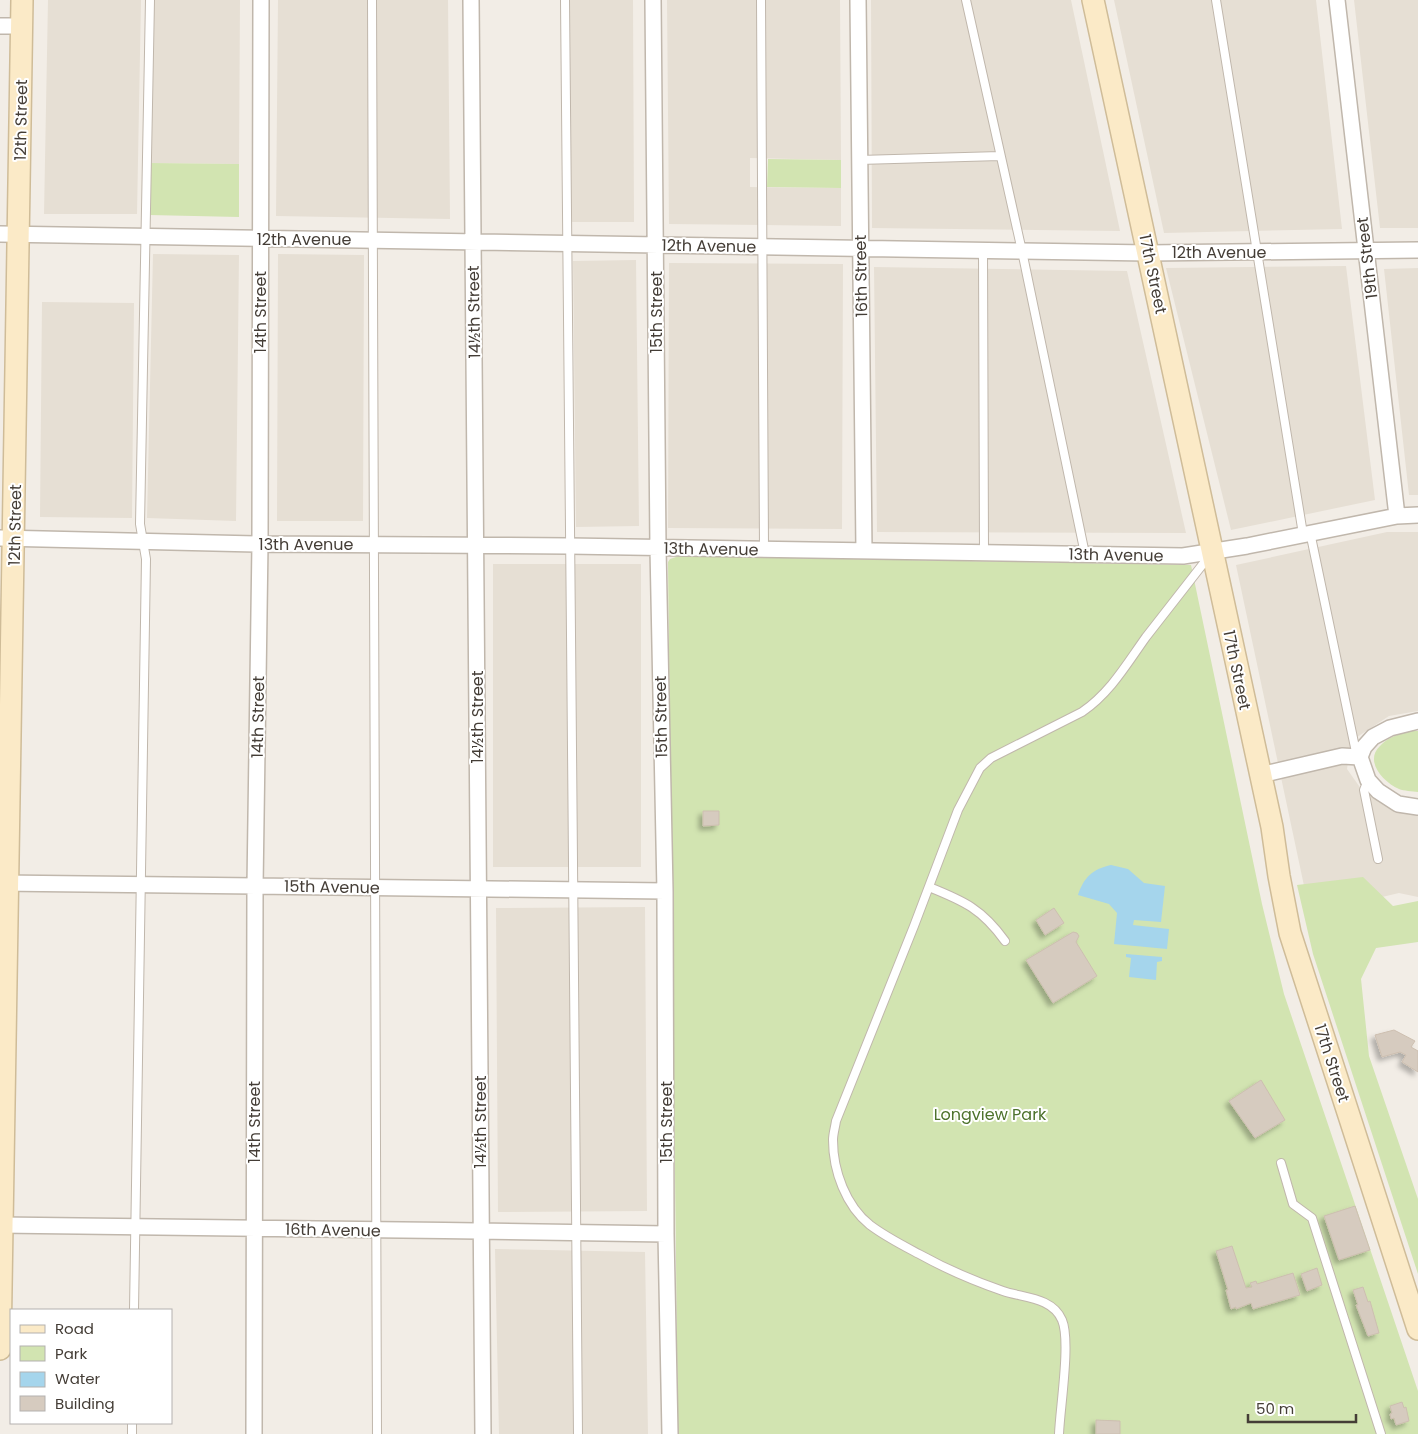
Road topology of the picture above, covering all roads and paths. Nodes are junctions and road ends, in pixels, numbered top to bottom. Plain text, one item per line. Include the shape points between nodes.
1 (22, 0) edge
2 (150, 0) edge
3 (261, 0) edge
4 (372, 0) edge
5 (471, 0) edge
6 (565, 0) edge
7 (653, 0) edge
8 (761, 0) edge
9 (858, 0) edge
10 (966, 0) edge
11 (1094, 0) edge
12 (1216, 0) edge
13 (1337, 0) edge
14 (0, 26) edge
15 (22, 26) junction
16 (1000, 156) junction
17 (859, 160) junction
18 (10, 235) edge
19 (145, 236) junction
20 (260, 239) junction
21 (372, 239) junction
22 (473, 242) junction
23 (567, 244) junction
24 (655, 245) junction
25 (763, 247) junction
26 (861, 249) junction
27 (1418, 250) edge
28 (983, 251) junction
29 (1022, 251) junction
30 (1257, 252) junction
31 (1366, 252) junction
32 (1148, 253) junction
33 (1418, 515) edge
34 (1397, 516) junction
35 (1307, 533) junction
36 (7, 538) edge
37 (143, 541) junction
38 (260, 544) junction
39 (374, 544) junction
40 (476, 545) junction
41 (569, 546) junction
42 (658, 548) junction
43 (764, 549) junction
44 (864, 551) junction
45 (1212, 552) junction
46 (984, 553) junction
47 (1085, 554) junction
48 (1418, 721) edge
49 (1358, 757) junction
50 (1260, 775) junction
51 (1368, 780) junction
52 (1418, 807) edge
53 (1378, 859) dead end
54 (4, 883) edge
55 (142, 884) junction
56 (256, 886) junction
57 (929, 887) junction
58 (375, 888) junction
59 (479, 888) junction
60 (575, 890) junction
61 (665, 890) junction
62 (1005, 941) dead end
63 (1281, 1163) dead end
64 (1, 1225) edge
65 (136, 1225) junction
66 (254, 1228) junction
67 (377, 1230) junction
68 (480, 1232) junction
69 (577, 1233) junction
70 (666, 1234) junction
71 (134, 1309) edge
72 (1418, 1329) edge
73 (0, 1349) edge
74 (254, 1434) edge
75 (377, 1434) edge
76 (482, 1434) edge
77 (578, 1434) edge
78 (670, 1434) edge
79 (1059, 1434) edge
80 (1381, 1434) edge

1 - 15 street, 12th Street
2 - 19 lane
3 - 20 street, 14th Street
4 - 21 lane
5 - 22 street, 14½th Street
6 - 23 lane
7 - 24 street, 15th Street
8 - 25 lane
9 - 17 street, 16th Street
10 - 16 lane
11 - 32 street, 17th Street
12 - 30 lane
13 - 31 street, 19th Street
14 - 15 street
15 - 18 street, 12th Street
16 - 17 lane
16 - 29 lane
17 - 26 street, 16th Street
18 - 19 street, 12th Avenue
18 - 36 street, 12th Street
19 - 20 street, 12th Avenue
19 - 37 lane via 140,524
20 - 21 street, 12th Avenue
20 - 38 street, 14th Street
21 - 22 street, 12th Avenue
21 - 39 lane
22 - 23 street, 12th Avenue
22 - 40 street, 14½th Street
23 - 24 street, 12th Avenue
23 - 41 lane
24 - 25 street, 12th Avenue
24 - 42 street, 15th Street
25 - 26 street, 12th Avenue
25 - 43 lane
26 - 28 street, 12th Avenue
26 - 44 street, 16th Street
27 - 31 street, 12th Avenue
28 - 29 street, 12th Avenue
28 - 46 lane
29 - 32 street, 12th Avenue
29 - 47 lane
30 - 31 street, 12th Avenue
30 - 32 street, 12th Avenue
30 - 35 lane
31 - 34 street, 19th Street
32 - 45 street, 17th Street
33 - 34 street, 13th Avenue
34 - 35 street, 13th Avenue
35 - 45 street, 13th Avenue
35 - 49 lane
36 - 37 street, 13th Avenue
36 - 54 street, 12th Street
37 - 38 street, 13th Avenue
37 - 55 lane via 146,559
38 - 39 street, 13th Avenue
38 - 56 street, 14th Street
39 - 40 street, 13th Avenue
39 - 58 lane
40 - 41 street, 13th Avenue
40 - 59 street, 14½th Street
41 - 42 street, 13th Avenue
41 - 60 lane
42 - 43 street, 13th Avenue
42 - 61 street, 15th Street
43 - 44 street, 13th Avenue
44 - 46 street, 13th Avenue
45 - 47 street, 13th Avenue via 1183,556
45 - 50 street, 17th Street
45 - 57 lane via 1113,684 1095,703 991,758 980,768 958,810
46 - 47 street, 13th Avenue
48 - 49 street via 1390,728 1373,737
49 - 50 street via 1342,756
49 - 51 street
50 - 72 street, 17th Street via 1290,933
51 - 52 street via 1398,804
51 - 53 lane via 1364,790
54 - 55 street, 15th Avenue
54 - 64 street, 12th Street
55 - 56 street, 15th Avenue
55 - 65 lane
56 - 58 street, 15th Avenue
56 - 66 street, 14th Street
57 - 62 lane via 972,906 986,917
57 - 79 lane via 836,1121 833,1140 840,1181 857,1211 890,1238 965,1277 1046,1303 1062,1319 1065,1332
58 - 59 street, 15th Avenue
58 - 67 lane
59 - 60 street, 15th Avenue
59 - 68 street, 14½th Street
60 - 61 street, 15th Avenue
60 - 69 lane
61 - 70 street, 15th Street
63 - 80 lane via 1293,1204 1312,1218
64 - 65 street, 16th Avenue
64 - 73 street, 12th Street
65 - 66 street, 16th Avenue
65 - 71 lane
66 - 67 street, 16th Avenue
66 - 74 street, 14th Street
67 - 68 street, 16th Avenue
67 - 75 lane
68 - 69 street, 16th Avenue
68 - 76 street, 14½th Street
69 - 70 street, 16th Avenue
69 - 77 lane
70 - 78 street, 15th Street

